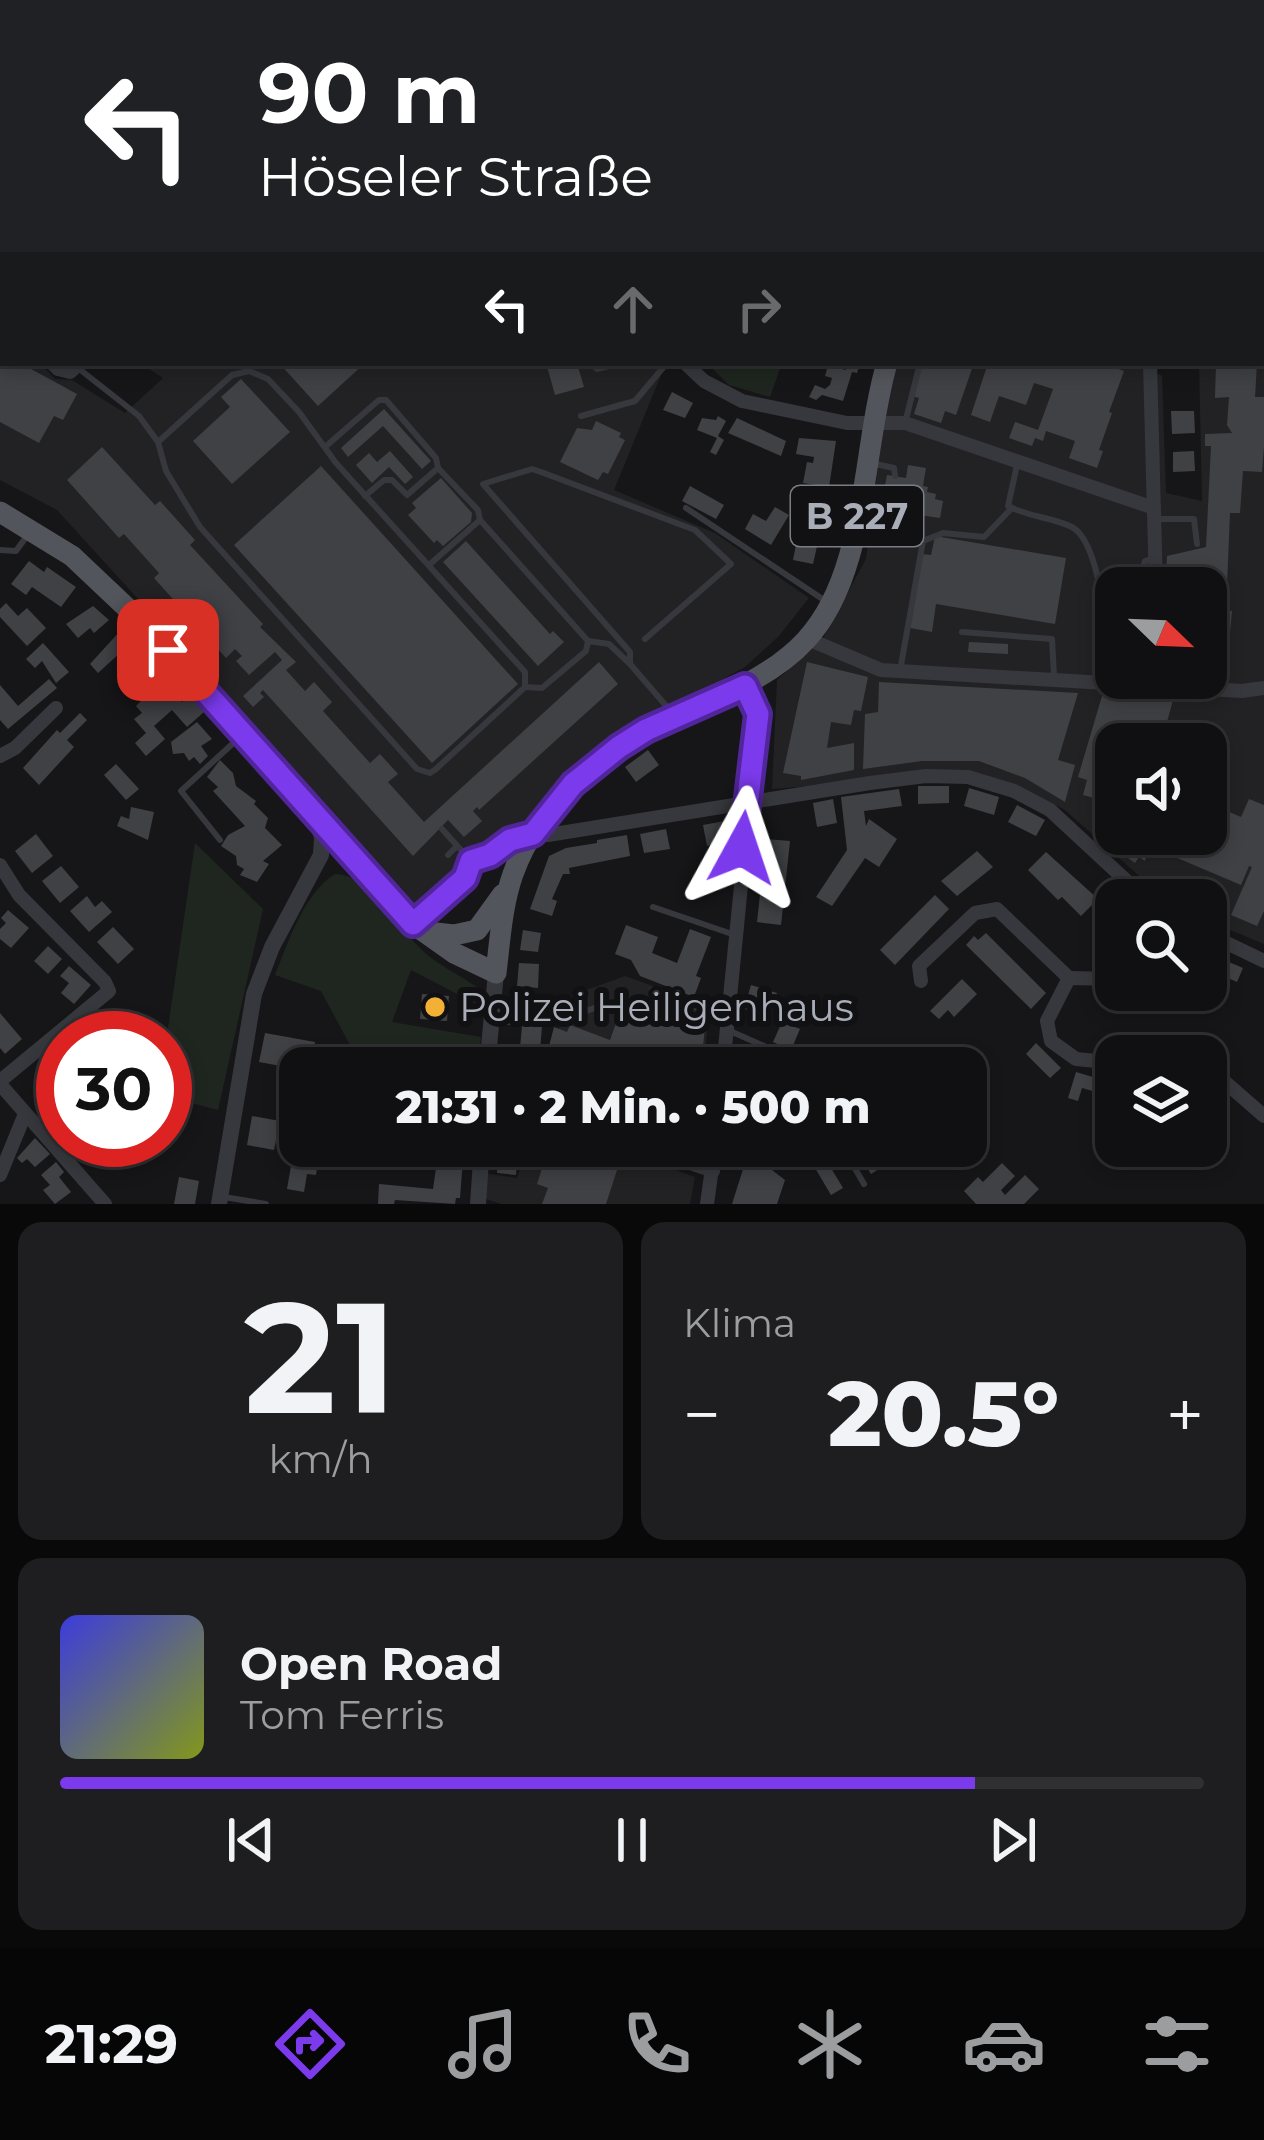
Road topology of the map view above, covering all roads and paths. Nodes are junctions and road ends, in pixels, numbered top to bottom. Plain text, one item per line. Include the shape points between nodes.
1 (79, 366) edge
2 (665, 366) edge
3 (689, 366) edge
4 (886, 366) edge
5 (919, 366) edge
6 (1150, 366) edge
7 (581, 416) dead end
8 (905, 423) junction
9 (872, 424) junction
10 (158, 442) junction
11 (325, 448) junction
12 (1018, 462) junction
13 (866, 463) junction
14 (438, 468) junction
15 (895, 476) dead end
16 (365, 496) junction
17 (890, 502) dead end
18 (686, 508) dead end
19 (1011, 508) junction
20 (858, 509) junction
21 (0, 512) edge
22 (1154, 514) junction
23 (480, 520) junction
24 (32, 530) junction
25 (1197, 544) dead end
26 (0, 550) edge
27 (1157, 557) junction
28 (429, 566) junction
29 (1144, 567) edge
30 (1157, 567) edge
31 (1095, 577) edge
32 (830, 604) junction
33 (962, 632) dead end
34 (645, 639) dead end
35 (808, 639) junction
36 (588, 641) junction
37 (630, 664) junction
38 (900, 671) junction
39 (1054, 680) junction
40 (1095, 682) edge
41 (745, 686) junction
42 (525, 687) junction
43 (1264, 688) edge
44 (1227, 690) edge
45 (56, 708) dead end
46 (675, 716) junction
47 (243, 734) junction
48 (0, 756) edge
49 (746, 804) junction
50 (313, 813) junction
51 (442, 829) dead end
52 (533, 834) junction
53 (220, 840) dead end
54 (457, 846) junction
55 (448, 855) dead end
56 (471, 861) junction
57 (0, 866) edge
58 (361, 867) junction
59 (310, 876) junction
60 (511, 879) junction
61 (1124, 879) edge
62 (653, 907) dead end
63 (417, 927) junction
64 (735, 935) junction
65 (1227, 942) edge
66 (1263, 958) edge
67 (496, 973) junction
68 (1069, 978) junction
69 (1095, 979) edge
70 (921, 981) dead end
71 (652, 990) dead end
72 (604, 1005) dead end
73 (729, 1008) junction
74 (491, 1022) junction
75 (727, 1030) junction
76 (489, 1047) edge
77 (725, 1047) edge
78 (766, 1047) edge
79 (1095, 1061) edge
80 (0, 1083) edge
81 (1227, 1084) edge
82 (25, 1114) junction
83 (1264, 1116) edge
84 (481, 1167) edge
85 (701, 1167) edge
86 (713, 1167) edge
87 (855, 1167) edge
88 (713, 1171) junction
89 (0, 1175) edge
90 (865, 1184) dead end
91 (220, 1200) edge
92 (105, 1204) edge
93 (266, 1204) edge
94 (478, 1204) edge
95 (706, 1204) edge

1 - 10 lane via 130,406
2 - 7 lane via 635,401
3 - 9 street via 742,400
4 - 9 main road, B 227
5 - 8 lane
6 - 22 street
8 - 9 street
8 - 12 street
9 - 13 main road, B 227
10 - 11 lane via 232,375 249,371 268,379
10 - 42 lane via 200,527 417,769 436,770
11 - 14 lane via 386,400
11 - 16 lane
12 - 19 lane
12 - 22 street
13 - 15 lane via 892,467
13 - 20 main road, B 227
14 - 16 lane via 406,495 392,479
14 - 23 lane
16 - 28 lane
17 - 20 lane via 886,513
18 - 32 lane
19 - 31 lane via 1078,531
19 - 38 lane via 984,537 943,533 923,541
20 - 32 main road, B 227 via 850,559
21 - 24 main road
22 - 25 lane via 1194,519
22 - 27 street
23 - 28 lane
23 - 36 lane
24 - 26 lane via 16,551
24 - 47 main road via 87,568
27 - 29 lane
27 - 30 street
28 - 42 lane via 525,672
32 - 35 main road, B 227
33 - 39 lane via 1052,639
34 - 37 lane via 731,564 695,530 532,469 483,484 630,652
35 - 38 street
35 - 41 main road, B 227
36 - 37 lane via 609,644
36 - 42 lane via 586,652 542,688
37 - 46 lane
38 - 39 street
39 - 40 street
41 - 46 main road, B 227
41 - 49 street via 758,714
43 - 44 street
45 - 48 street
46 - 52 main road, B 227 via 598,763
47 - 50 main road
47 - 53 lane via 181,791
49 - 52 street
49 - 61 street via 926,776 987,782 1050,810
49 - 64 street
50 - 58 main road
50 - 59 street via 323,843
51 - 54 lane
52 - 56 lane
52 - 60 main road, B 227
54 - 55 lane
54 - 56 lane
56 - 63 lane via 465,878
57 - 80 street via 110,991
58 - 59 street via 334,863
58 - 63 main road
59 - 91 street via 254,994
60 - 63 main road, B 227 via 477,930 454,935
60 - 67 main road, B 227
62 - 64 lane
63 - 67 main road
64 - 73 street
65 - 66 street
67 - 74 street
68 - 69 street
68 - 70 street via 997,909 975,913 919,966
68 - 79 street via 1047,1021 1051,1041 1076,1059
71 - 73 lane
72 - 74 lane via 552,1022
73 - 75 street
74 - 76 street
75 - 77 street
75 - 78 lane
80 - 82 street
81 - 83 street
82 - 89 street
82 - 92 street
84 - 94 street
85 - 88 street
86 - 88 street
87 - 90 lane
88 - 95 street
91 - 93 lane

